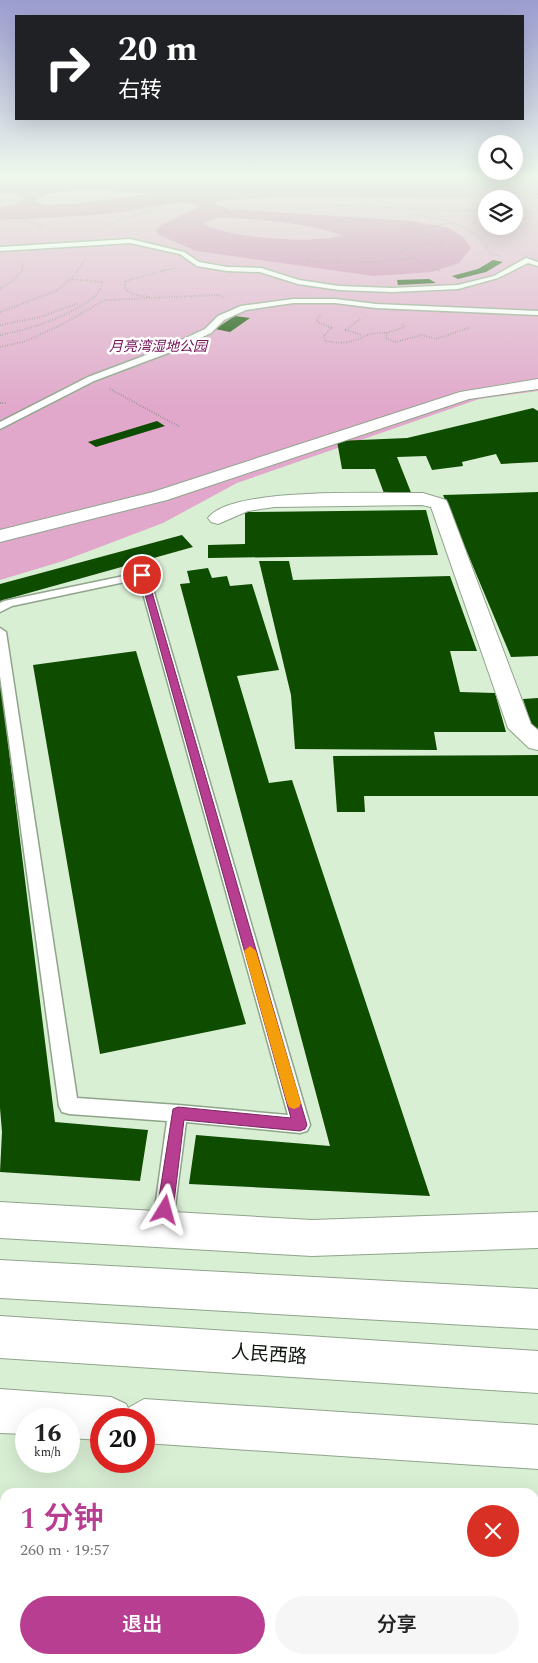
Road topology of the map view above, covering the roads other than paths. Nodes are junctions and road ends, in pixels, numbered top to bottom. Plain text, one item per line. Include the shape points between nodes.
1 (180, 253) edge
2 (538, 264) edge
3 (538, 312) edge
4 (538, 384) edge
5 (0, 426) edge
6 (218, 518) dead end
7 (0, 536) edge
8 (0, 608) edge
9 (0, 632) edge
10 (538, 742) edge
11 (178, 1113) junction
12 (0, 1220) edge
13 (162, 1230) junction
14 (538, 1230) edge
15 (0, 1279) edge
16 (538, 1309) edge
17 (0, 1337) edge
18 (538, 1372) edge
19 (0, 1412) edge
20 (90, 1418) edge
21 (155, 1422) edge
22 (538, 1447) edge

1 - 2 lane via 197,264 261,270 298,282 339,288 458,288 496,277 526,260
3 - 5 lane via 376,306 334,301 293,301 244,308 222,318 208,331 165,351 91,378
4 - 7 street via 466,395 160,496
6 - 10 street via 243,506 274,502 423,499 440,504 520,728
8 - 11 lane via 8,603 142,575 300,1125
9 - 11 lane via 69,1106
11 - 13 lane
12 - 13 street
13 - 14 street via 312,1238
15 - 16 street
17 - 18 street, 人民西路
19 - 20 street
21 - 22 street

